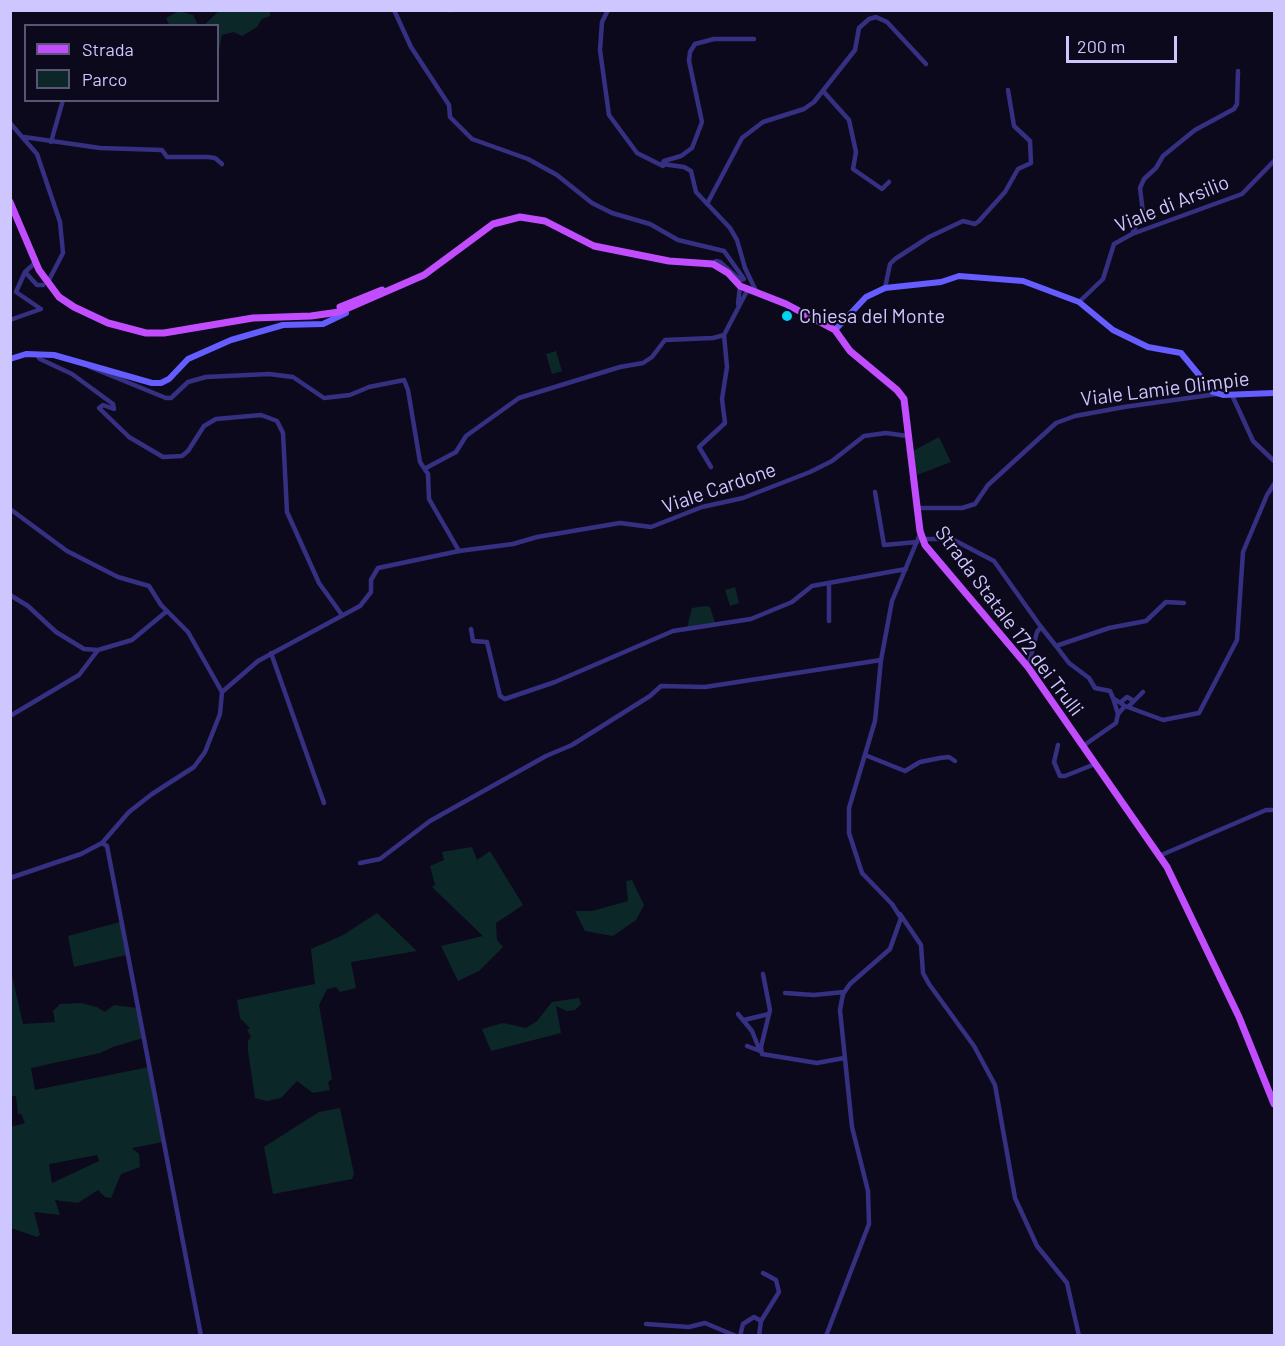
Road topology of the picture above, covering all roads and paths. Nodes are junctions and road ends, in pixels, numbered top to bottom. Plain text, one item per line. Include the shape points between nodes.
1 (394, 10) edge
2 (608, 10) edge
3 (754, 39) dead end
4 (926, 64) dead end
5 (1238, 72) dead end
6 (1008, 90) dead end
7 (823, 91) junction
8 (62, 102) edge
9 (10, 123) edge
10 (24, 137) junction
11 (51, 142) junction
12 (1275, 161) edge
13 (222, 164) dead end
14 (664, 166) junction
15 (889, 182) dead end
16 (10, 202) edge
17 (707, 204) junction
18 (1132, 234) junction
19 (36, 262) junction
20 (713, 264) junction
21 (432, 270) junction
22 (25, 272) junction
23 (49, 280) dead end
24 (43, 285) dead end
25 (744, 287) junction
26 (885, 288) junction
27 (756, 291) junction
28 (1079, 302) junction
29 (326, 316) junction
30 (10, 320) edge
31 (835, 330) junction
32 (724, 335) junction
33 (36, 354) junction
34 (10, 359) edge
35 (87, 364) junction
36 (1275, 393) edge
37 (1218, 394) junction
38 (1232, 394) junction
39 (907, 436) junction
40 (1275, 461) edge
41 (711, 467) dead end
42 (426, 468) junction
43 (1275, 484) edge
44 (875, 492) dead end
45 (916, 508) junction
46 (10, 509) edge
47 (920, 538) junction
48 (459, 551) junction
49 (907, 569) junction
50 (829, 584) junction
51 (10, 595) edge
52 (1184, 603) dead end
53 (167, 611) junction
54 (342, 615) junction
55 (829, 621) dead end
56 (1041, 627) junction
57 (471, 629) dead end
58 (1056, 646) junction
59 (98, 650) junction
60 (271, 653) junction
61 (881, 660) junction
62 (1028, 668) junction
63 (222, 692) junction
64 (1143, 692) dead end
65 (1113, 698) junction
66 (1134, 701) junction
67 (1125, 705) junction
68 (1118, 714) junction
69 (10, 716) edge
70 (1058, 745) dead end
71 (1083, 746) junction
72 (865, 755) junction
73 (954, 761) dead end
74 (1095, 764) junction
75 (324, 802) dead end
76 (1275, 810) edge
77 (102, 843) junction
78 (1159, 856) junction
79 (360, 863) dead end
80 (10, 878) edge
81 (900, 914) junction
82 (763, 974) dead end
83 (844, 992) junction
84 (785, 993) dead end
85 (738, 1014) dead end
86 (769, 1014) junction
87 (744, 1020) junction
88 (747, 1046) dead end
89 (760, 1051) junction
90 (844, 1058) junction
91 (1272, 1093) edge
92 (1275, 1104) edge
93 (763, 1273) dead end
94 (761, 1321) junction
95 (646, 1324) dead end
96 (689, 1327) junction
97 (201, 1335) edge
98 (687, 1335) edge
99 (738, 1335) edge
100 (759, 1335) edge
101 (826, 1335) edge
102 (1080, 1335) edge

1 - 20 street via 411,47 449,105 450,117 472,139 499,147 557,175 577,194 612,213 650,224 678,240 724,251 744,279 740,280 720,262
2 - 14 street via 602,22 600,50 609,115 637,153
3 - 14 street via 714,39 695,44 689,61 702,122 692,148 664,161
4 - 7 street via 899,33 876,17 859,28 855,50
5 - 18 street via 1234,109 1195,130 1163,156 1144,179 1140,188 1143,213
6 - 26 street via 1014,126 1030,141 1031,163 1018,168 1005,192 975,224 963,222 929,237 895,259
7 - 15 street via 849,120 856,152 853,169 882,189
7 - 17 street via 809,107 763,122 742,138
8 - 11 street
9 - 10 street
10 - 11 street
10 - 23 street via 42,164 62,229 62,258
11 - 13 street via 162,150 167,157 208,156
12 - 18 street, Viale di Arsilio via 1242,194
14 - 17 street via 691,171 696,192
16 - 19 main road
17 - 27 street via 737,240
18 - 28 street, Viale di Arsilio via 1114,243 1103,279
19 - 22 street
19 - 29 main road via 47,284 66,303 136,332 164,333 253,318
20 - 21 main road via 669,261 594,246 545,220 520,217 493,224
20 - 25 main road, Strada Statale 172 dei Trulli
21 - 29 main road
21 - 29 main road
22 - 24 street via 37,285
22 - 30 street via 16,292 41,309
25 - 27 main road, Strada Statale 172 dei Trulli
25 - 32 street
26 - 28 street via 941,282 959,276 1023,281
26 - 31 street via 866,297
27 - 31 main road, Strada Statale 172 dei Trulli
28 - 37 street via 1113,330 1148,347 1181,353
29 - 35 street via 320,324 283,326 231,340 188,359 161,383
31 - 39 main road, Strada Statale 172 dei Trulli via 850,351 900,394 906,406
32 - 41 street via 725,423 699,447
32 - 42 street via 713,339 665,340 644,363 519,398 466,436 456,452
33 - 34 street
33 - 35 street
33 - 54 street via 113,404 114,409 103,405 99,408 129,437 163,457 182,456 204,426 216,419 261,415 276,421 283,433 287,512 319,584
35 - 42 street via 166,398 188,382 206,377 293,377 324,398 401,380 406,382 420,462
36 - 38 street, Viale Lamie Olimpie
37 - 38 street, Viale Lamie Olimpie
37 - 45 street, Viale Lamie Olimpie via 1065,419 1027,447 988,485 975,504 962,508
38 - 40 street via 1253,441
39 - 45 main road, Strada Statale 172 dei Trulli
39 - 48 street, Viale Cardone via 864,436 832,461 810,472 651,527 620,523
42 - 48 street via 429,499
43 - 67 street via 1243,552 1238,640 1199,713 1163,720
44 - 47 street via 884,545
45 - 47 main road, Strada Statale 172 dei Trulli
46 - 53 street via 67,551 118,577 149,586
47 - 49 street
47 - 56 street via 952,539 994,561
47 - 62 main road, Strada Statale 172 dei Trulli
48 - 54 street, Viale Cardone via 378,568 371,580 371,592 360,606
49 - 50 street
49 - 61 street via 892,601
50 - 55 street
50 - 57 street via 812,586 792,602 750,619 673,631 575,674 505,699 500,696 487,642 473,641
51 - 59 street via 56,632 84,649
52 - 58 street via 1166,602 1146,621 1109,628
53 - 59 street via 132,640
53 - 63 street via 188,632
54 - 60 street
56 - 58 street
56 - 62 street
58 - 65 street via 1095,688 1110,691
59 - 69 street via 79,675
60 - 63 street
60 - 75 street
61 - 72 street via 875,721
61 - 79 street via 705,687 661,686 572,745 430,821 380,859
62 - 71 main road, Strada Statale 172 dei Trulli
63 - 77 street via 220,714 205,752 194,767 129,812
64 - 66 street
65 - 67 street
65 - 68 street
66 - 67 street
66 - 67 street via 1127,697
67 - 68 street
68 - 71 street via 1116,723
70 - 74 street via 1054,762 1060,776
71 - 74 main road, Strada Statale 172 dei Trulli
72 - 73 street via 905,771 920,762 949,757
72 - 81 street via 849,808 849,833 862,873
74 - 78 main road, Strada Statale 172 dei Trulli
76 - 78 street via 1266,810
77 - 80 street
77 - 97 street via 107,846
78 - 91 main road, Strada Statale 172 dei Trulli via 1206,945
81 - 83 street via 901,922 890,949
81 - 102 street via 921,945 923,973 929,984 974,1046 995,1085 1015,1198 1037,1246 1067,1282
82 - 86 street
83 - 84 street
83 - 90 street via 840,1010
85 - 87 street
86 - 87 street
86 - 89 street
87 - 89 street
88 - 89 street
89 - 90 street via 817,1063
90 - 101 street via 855,1143 870,1203 869,1224
91 - 92 main road, Strada Statale 172 dei Trulli
93 - 94 street via 776,1280 779,1292
94 - 99 street via 754,1317 746,1321
94 - 100 street
95 - 96 street
96 - 98 street
96 - 99 street via 705,1323

